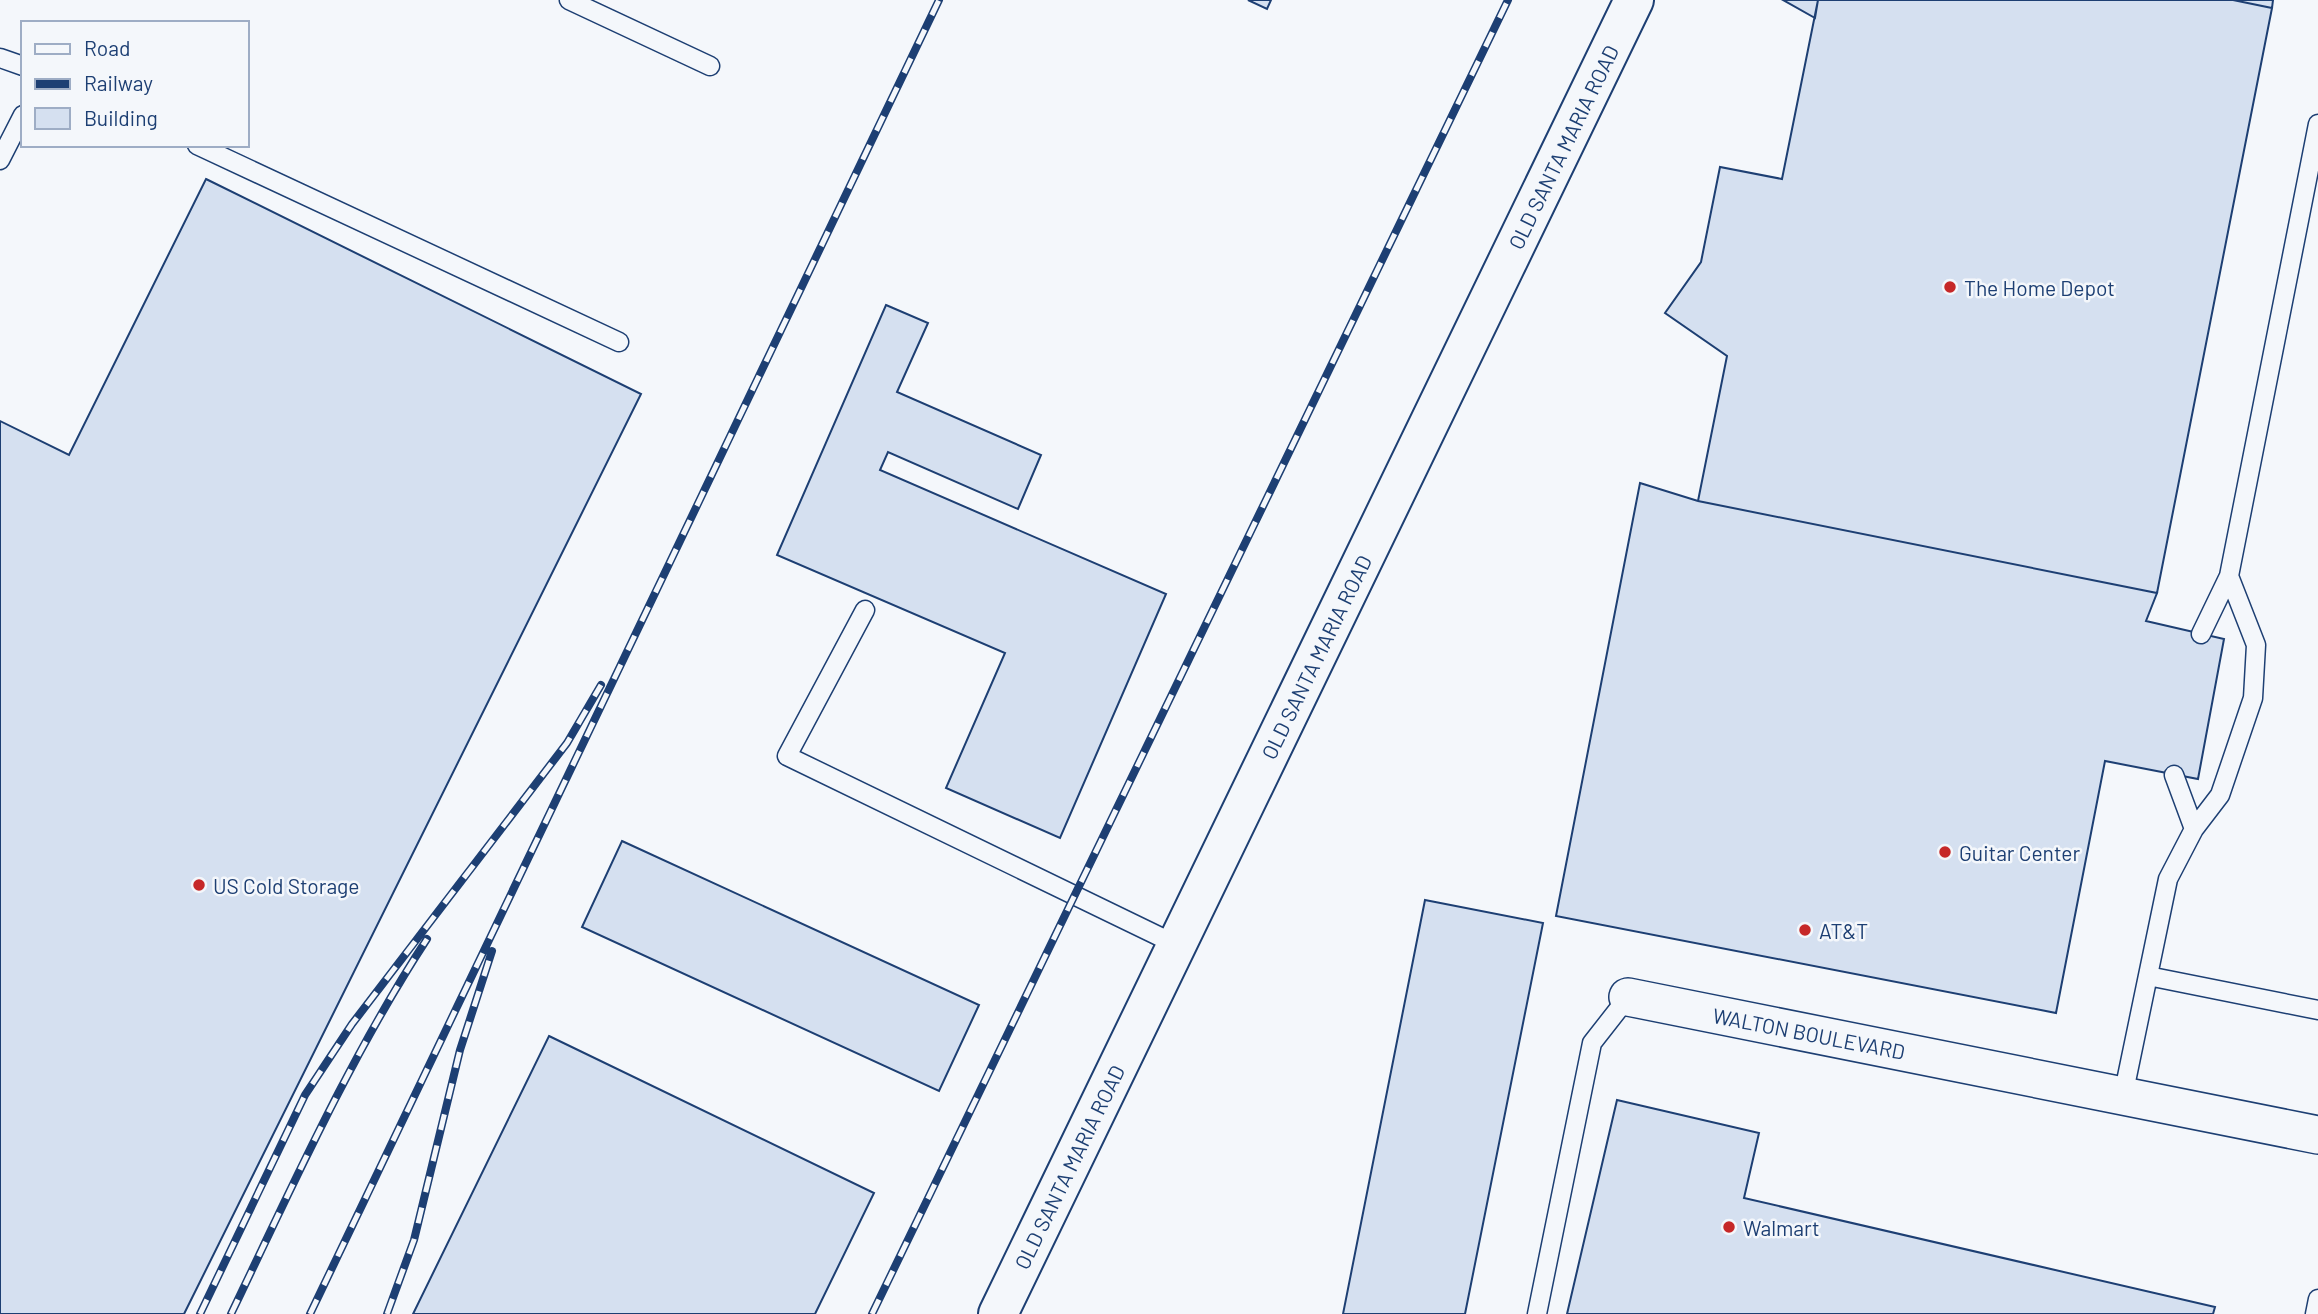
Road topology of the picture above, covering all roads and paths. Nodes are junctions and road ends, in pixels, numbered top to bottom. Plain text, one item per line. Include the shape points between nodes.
1 (569, 0) edge
2 (1634, 0) edge
3 (0, 58) edge
4 (21, 65) edge
5 (710, 66) dead end
6 (21, 119) edge
7 (2318, 124) edge
8 (201, 147) edge
9 (0, 160) edge
10 (619, 342) dead end
11 (2229, 576) junction
12 (865, 610) dead end
13 (2201, 634) dead end
14 (2174, 775) dead end
15 (2194, 829) junction
16 (1177, 945) junction
17 (2148, 976) junction
18 (1628, 997) joint
19 (2318, 1010) edge
20 (2123, 1096) junction
21 (2318, 1135) edge
22 (2318, 1299) edge
23 (998, 1314) edge
24 (1537, 1314) edge
25 (2315, 1314) edge

1 - 5 lane
2 - 16 main road, OLD SANTA MARIA ROAD
3 - 4 lane
6 - 9 lane
7 - 11 lane
8 - 10 lane
11 - 13 lane
11 - 15 lane via 2256,645 2253,698 2220,795
12 - 16 lane via 786,756
14 - 15 lane
15 - 17 lane via 2168,879
16 - 23 main road, OLD SANTA MARIA ROAD
17 - 19 lane
17 - 20 lane
18 - 20 street, WALTON BOULEVARD
18 - 24 lane, WALTON BOULEVARD via 1592,1043
20 - 21 street, WALTON BOULEVARD
22 - 25 lane

